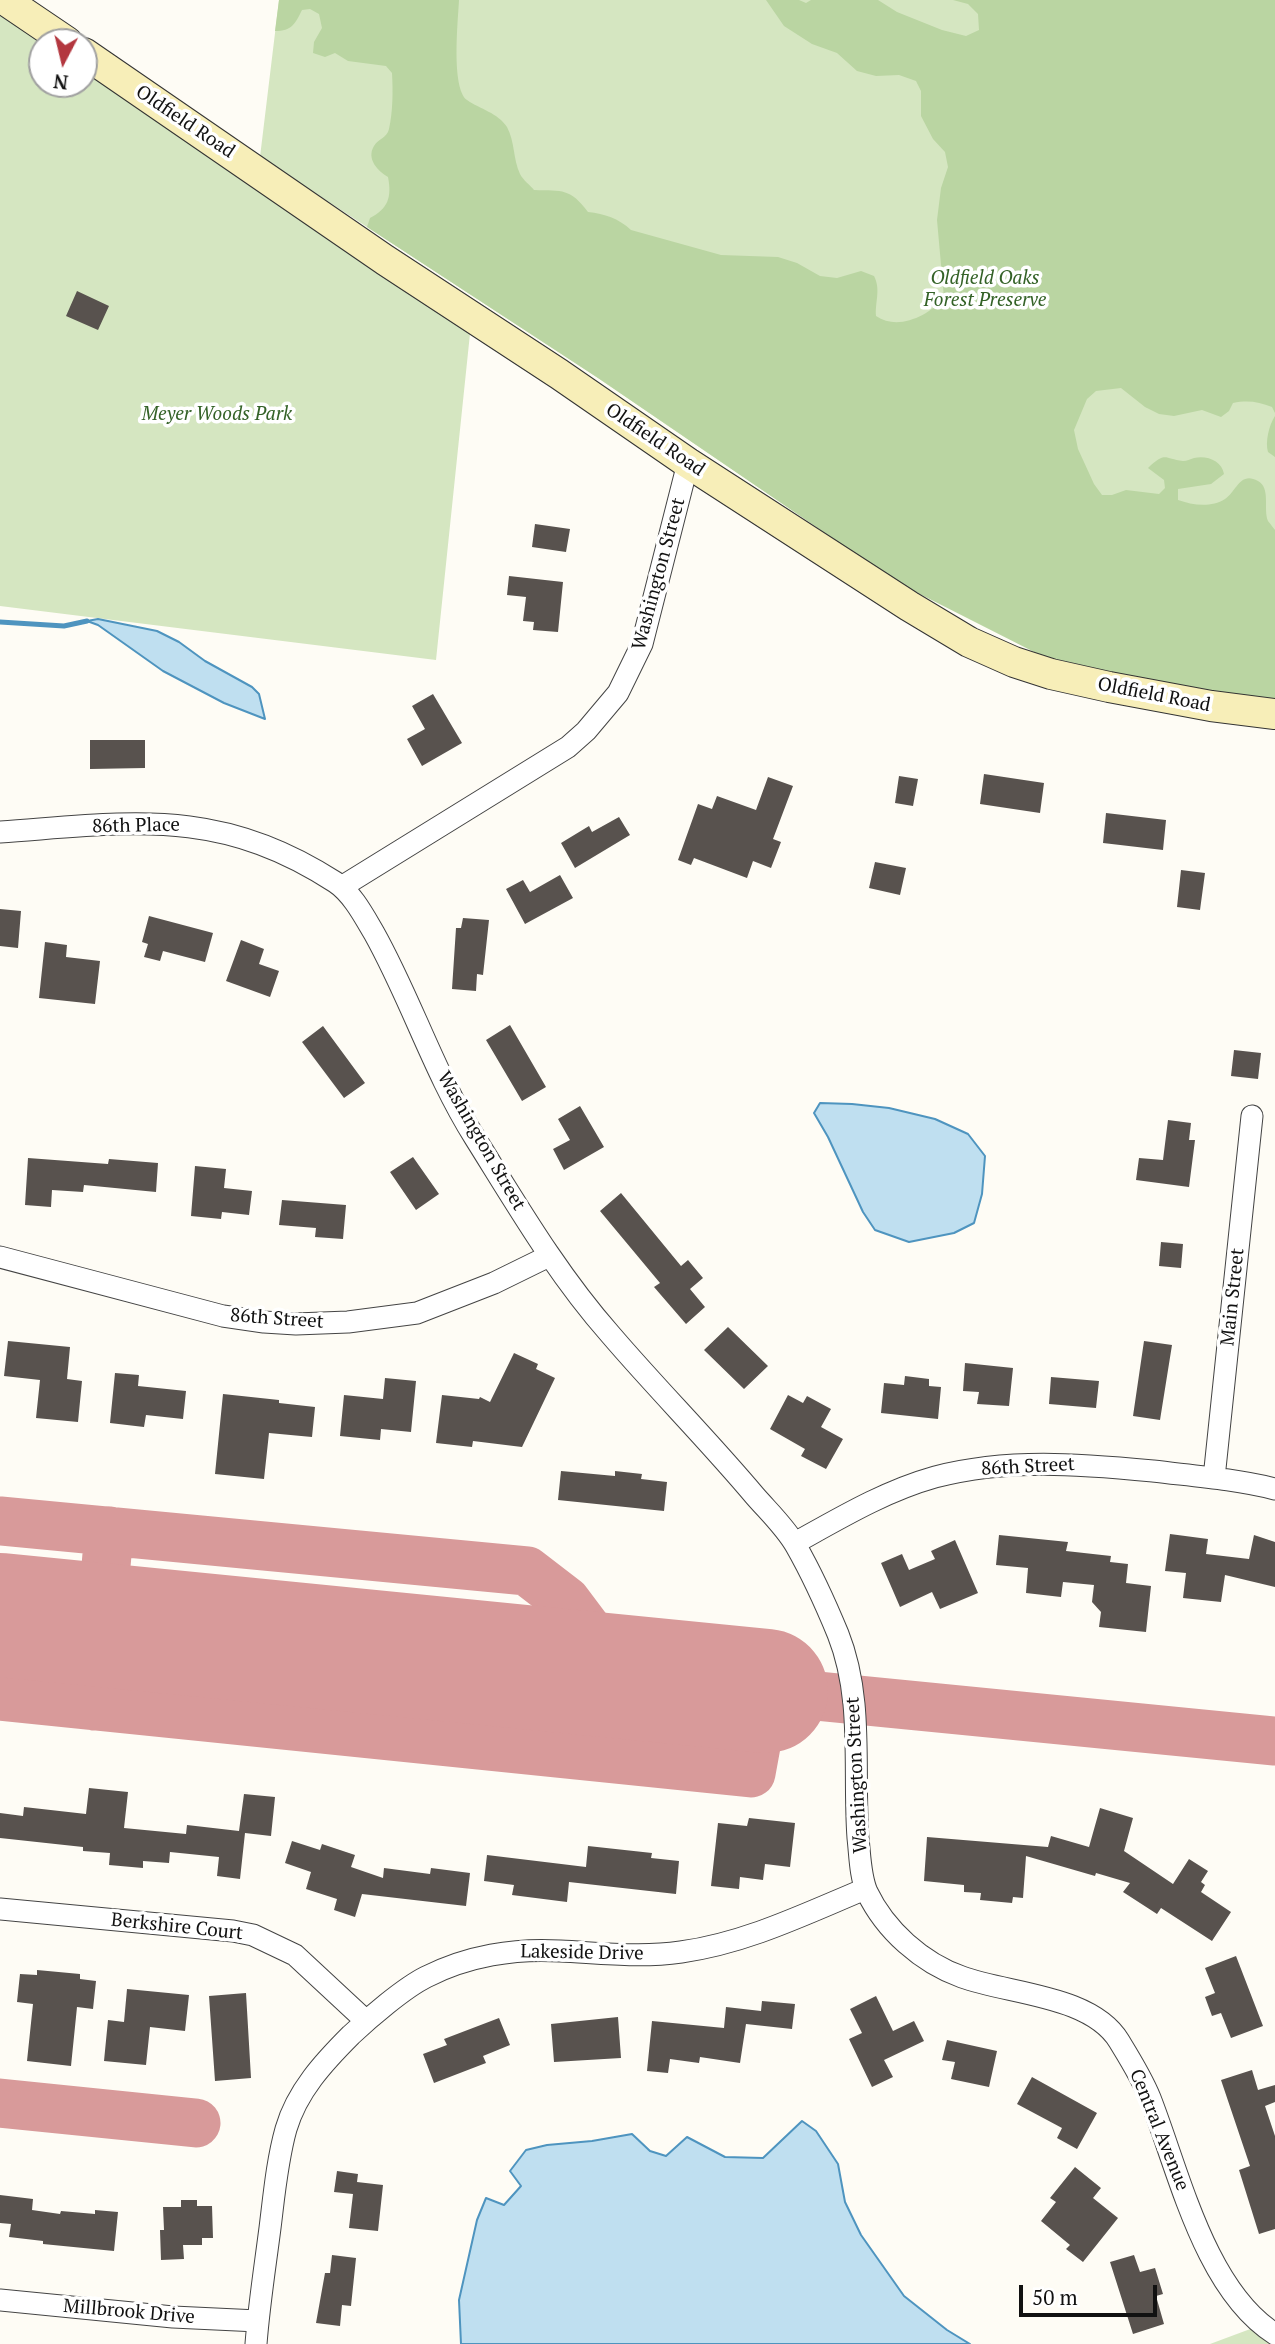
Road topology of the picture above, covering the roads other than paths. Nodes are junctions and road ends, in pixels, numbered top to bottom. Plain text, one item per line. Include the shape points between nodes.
1 (5, 0) edge
2 (46, 28) edge
3 (98, 63) edge
4 (688, 463) junction
5 (1275, 714) edge
6 (0, 832) edge
7 (343, 886) junction
8 (1252, 1116) dead end
9 (549, 1256) junction
10 (0, 1257) edge
11 (1214, 1478) junction
12 (1275, 1489) edge
13 (795, 1543) junction
14 (865, 1889) junction
15 (0, 1909) edge
16 (366, 2021) junction
17 (0, 2300) edge
18 (258, 2321) junction
19 (1275, 2334) edge
20 (256, 2344) edge

1 - 2 street
3 - 4 street, Oldfield Road
4 - 5 street, Oldfield Road via 909,607 1014,662 1109,687
4 - 7 street, Washington Street via 642,644 618,693 568,747
6 - 7 street, 86th Place via 155,822 207,828 279,850
7 - 9 street, Washington Street via 389,960 452,1098
8 - 11 street, Main Street
9 - 10 street, 86th Street via 464,1296 416,1312 296,1324 223,1315
9 - 13 street, Washington Street via 613,1338
11 - 12 street, 86th Street
11 - 13 street, 86th Street via 1084,1464 984,1467 887,1495
13 - 14 street, Washington Street via 840,1640 850,1673
14 - 16 street, Lakeside Drive via 765,1931 703,1948 648,1955 525,1951 467,1961 424,1978
14 - 19 street, Central Avenue via 885,1919 928,1960 956,1975 1087,2012 1114,2033 1146,2090 1212,2259 1236,2298
15 - 16 street, Berkshire Court via 253,1935 295,1955
16 - 18 street, Lakeside Drive via 312,2076 286,2128
17 - 18 street, Millbrook Drive
18 - 20 street, Lakeside Drive

